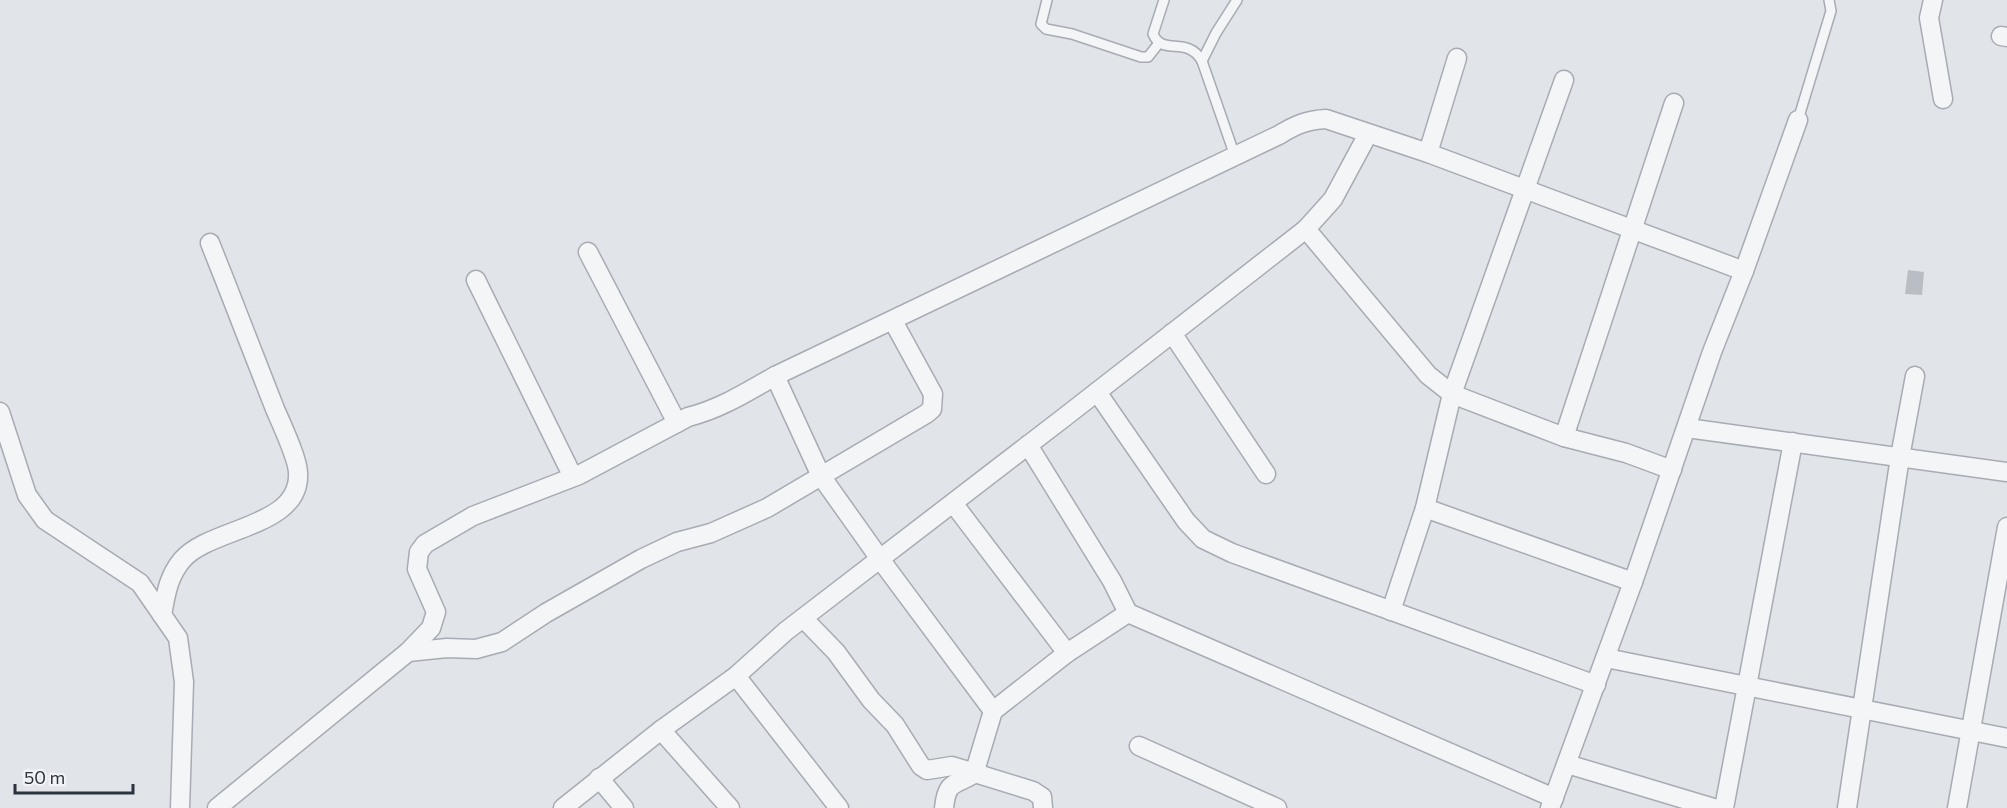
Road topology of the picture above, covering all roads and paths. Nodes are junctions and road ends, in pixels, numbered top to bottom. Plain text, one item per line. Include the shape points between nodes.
1 (1047, 0) edge
2 (1164, 0) edge
3 (1237, 0) edge
4 (1829, 0) edge
5 (1933, 0) edge
6 (1159, 44) junction
7 (1457, 58) dead end
8 (1202, 61) junction
9 (1564, 80) dead end
10 (1943, 99) dead end
11 (1674, 103) dead end
12 (1798, 120) joint
13 (1368, 134) junction
14 (1428, 153) junction
15 (1235, 156) junction
16 (1525, 189) junction
17 (1306, 229) junction
18 (1633, 229) junction
19 (210, 243) dead end
20 (588, 252) dead end
21 (1744, 271) junction
22 (476, 280) dead end
23 (893, 321) junction
24 (1172, 333) junction
25 (774, 376) junction
26 (1915, 376) dead end
27 (1096, 392) junction
28 (1452, 394) junction
29 (0, 412) edge
30 (677, 423) junction
31 (1687, 428) junction
32 (1564, 437) junction
33 (1793, 442) junction
34 (1028, 445) junction
35 (1900, 457) junction
36 (1671, 470) junction
37 (2007, 472) edge
38 (1266, 474) dead end
39 (821, 476) junction
40 (573, 477) junction
41 (953, 503) junction
42 (1425, 508) junction
43 (2007, 527) edge
44 (879, 560) junction
45 (1633, 582) junction
46 (1391, 611) junction
47 (1128, 613) junction
48 (162, 615) junction
49 (803, 618) junction
50 (408, 652) junction
51 (1067, 653) junction
52 (1606, 658) junction
53 (736, 676) junction
54 (1596, 684) junction
55 (1747, 686) junction
56 (1861, 709) junction
57 (993, 711) junction
58 (661, 730) junction
59 (1971, 731) junction
60 (2007, 738) edge
61 (1139, 746) dead end
62 (1566, 764) junction
63 (974, 774) junction
64 (599, 778) junction
65 (1552, 803) edge
66 (180, 808) edge
67 (217, 808) edge
68 (563, 808) edge
69 (624, 808) edge
70 (730, 808) edge
71 (839, 808) edge
72 (944, 808) edge
73 (1043, 808) edge
74 (1277, 808) edge
75 (1714, 808) edge
76 (1724, 808) edge
77 (1847, 808) edge
78 (1958, 808) edge

1 - 6 lane via 1041,24 1046,29 1141,57 1148,57
2 - 6 lane via 1153,34
3 - 8 lane
4 - 12 lane via 1831,10
5 - 10 street via 1929,18
6 - 8 lane via 1192,49
7 - 14 street
8 - 15 lane
9 - 16 street
11 - 18 street
12 - 21 street
13 - 14 street
13 - 15 street via 1326,119 1310,120
13 - 17 street via 1333,199
14 - 16 street
15 - 23 street
16 - 18 street
16 - 28 street
17 - 24 street
17 - 28 street via 1428,375
18 - 21 street
18 - 32 street
19 - 48 street via 298,472 293,498 276,513 209,542 183,559 168,582
20 - 30 street
21 - 31 street
22 - 40 street
23 - 25 street
23 - 39 street via 933,394 932,409
24 - 27 street
24 - 38 street
25 - 30 street
25 - 39 street
26 - 35 street
27 - 34 street
27 - 46 street via 1186,521 1203,539
28 - 32 street
28 - 42 street
29 - 48 street via 27,495 45,520 140,583
30 - 40 street
31 - 33 street
31 - 36 street
32 - 36 street
33 - 35 street
33 - 55 street
34 - 41 street
34 - 47 street via 1112,580
35 - 37 street
35 - 56 street
36 - 45 street
39 - 44 street
39 - 50 street via 748,516 641,560 502,642 476,649
40 - 50 street via 473,516 425,544 419,552 417,569 436,612 431,627
41 - 44 street
41 - 51 street
42 - 45 street
42 - 46 street
43 - 59 street
44 - 49 street
44 - 57 street
45 - 52 street
46 - 54 street
47 - 51 street
47 - 65 street
48 - 66 street via 178,638 184,682
49 - 53 street
49 - 63 street via 895,725 921,766 927,770 952,766
50 - 67 street
51 - 57 street
52 - 54 street
52 - 55 street
53 - 58 street
53 - 71 street
54 - 62 street
55 - 56 street
55 - 76 street
56 - 59 street
56 - 77 street
57 - 63 street
58 - 64 street
58 - 70 street
59 - 60 street
59 - 78 street
61 - 74 street
62 - 65 street
62 - 75 street
63 - 72 street via 952,783
63 - 73 street via 1033,790 1042,797
64 - 68 street
64 - 69 street

